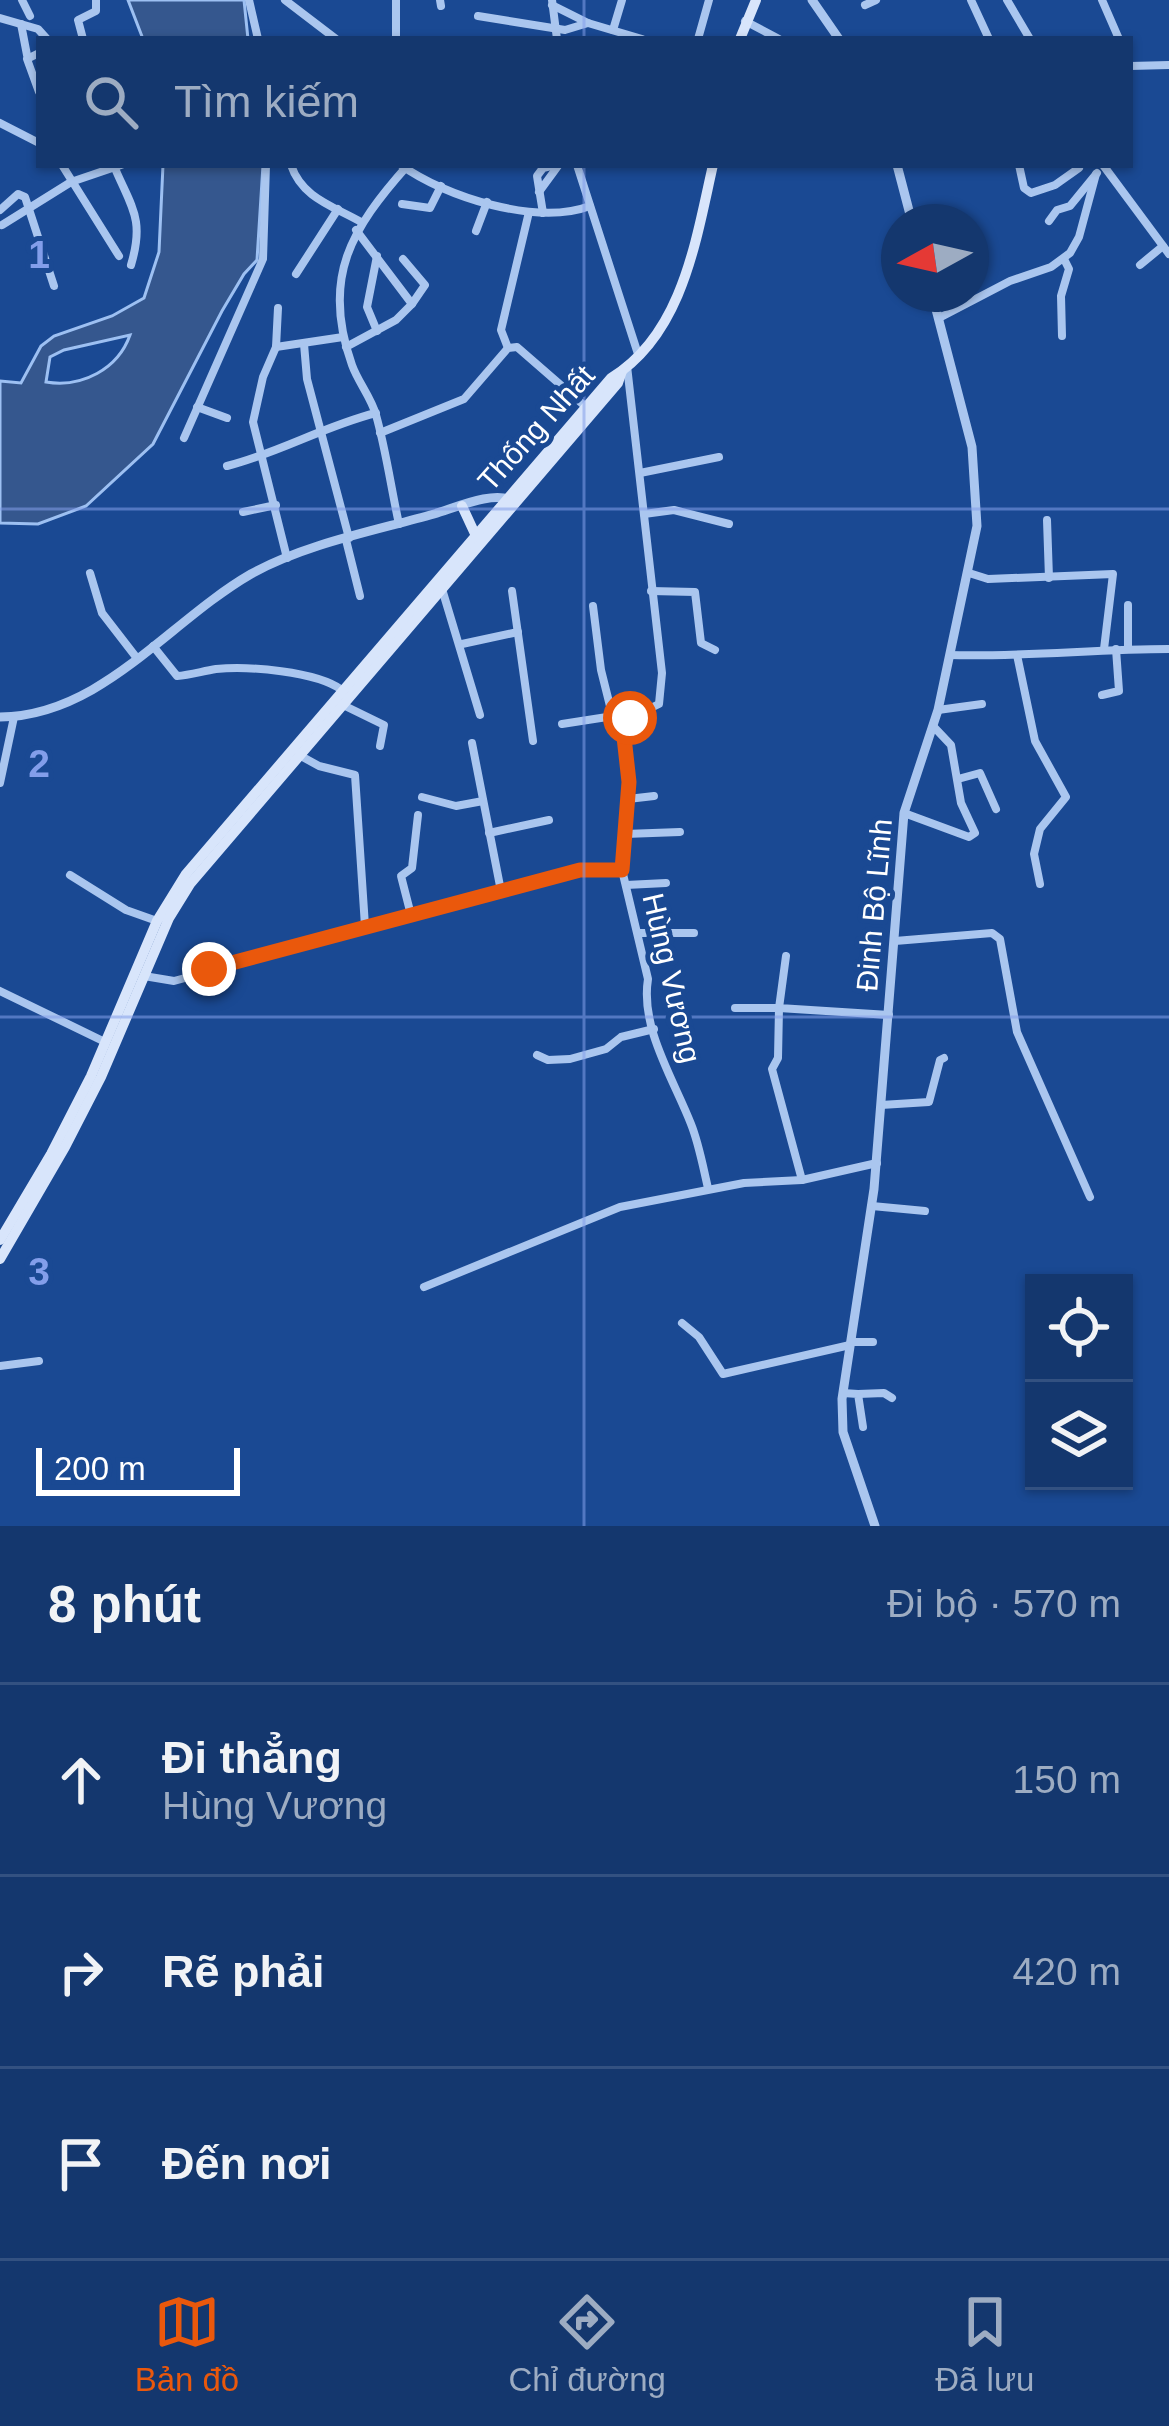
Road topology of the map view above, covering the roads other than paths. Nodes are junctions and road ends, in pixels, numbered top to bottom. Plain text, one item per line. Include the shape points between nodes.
1 (22, 0) edge
2 (96, 0) edge
3 (249, 0) edge
4 (285, 0) edge
5 (396, 0) edge
6 (622, 0) edge
7 (709, 0) edge
8 (756, 0) edge
9 (812, 0) edge
10 (876, 0) edge
11 (970, 0) edge
12 (1007, 0) edge
13 (1102, 0) edge
14 (552, 3) edge
15 (865, 5) dead end
16 (30, 16) dead end
17 (478, 16) dead end
18 (0, 18) edge
19 (746, 21) junction
20 (588, 23) junction
21 (21, 24) junction
22 (322, 28) junction
23 (617, 33) edge
24 (556, 34) edge
25 (45, 36) edge
26 (82, 36) edge
27 (257, 36) edge
28 (313, 36) edge
29 (332, 36) edge
30 (396, 36) edge
31 (699, 36) edge
32 (741, 36) edge
33 (774, 36) edge
34 (837, 36) edge
35 (988, 36) edge
36 (1028, 36) edge
37 (1116, 36) edge
38 (36, 54) edge
39 (28, 57) junction
40 (1169, 65) edge
41 (1133, 66) edge
42 (36, 82) edge
43 (0, 123) edge
44 (36, 141) edge
45 (64, 168) edge
46 (110, 168) edge
47 (117, 168) edge
48 (266, 168) edge
49 (293, 168) edge
50 (403, 168) edge
51 (409, 168) edge
52 (539, 168) edge
53 (555, 168) edge
54 (578, 168) edge
55 (712, 168) edge
56 (898, 168) edge
57 (1019, 168) edge
58 (1079, 168) dead end
59 (1101, 168) edge
60 (71, 182) junction
61 (441, 186) junction
62 (539, 192) junction
63 (487, 202) junction
64 (402, 204) dead end
65 (907, 204) edge
66 (590, 206) junction
67 (31, 208) junction
68 (338, 209) junction
69 (0, 210) edge
70 (529, 212) junction
71 (543, 214) junction
72 (1049, 221) dead end
73 (2, 225) edge
74 (358, 226) junction
75 (476, 231) dead end
76 (1166, 250) edge
77 (118, 256) dead end
78 (377, 256) junction
79 (403, 259) dead end
80 (1064, 259) junction
81 (131, 265) dead end
82 (1140, 265) dead end
83 (296, 274) dead end
84 (54, 286) dead end
85 (412, 304) junction
86 (278, 308) dead end
87 (937, 312) edge
88 (939, 318) junction
89 (376, 331) junction
90 (1062, 336) dead end
91 (345, 342) junction
92 (304, 344) junction
93 (276, 346) junction
94 (508, 348) junction
95 (638, 355) junction
96 (625, 368) junction
97 (586, 406) junction
98 (197, 407) junction
99 (376, 413) junction
100 (227, 418) dead end
101 (320, 429) junction
102 (380, 433) junction
103 (184, 438) dead end
104 (263, 457) junction
105 (719, 457) dead end
106 (227, 466) dead end
107 (640, 473) junction
108 (512, 500) junction
109 (276, 505) junction
110 (462, 506) junction
111 (243, 512) dead end
112 (644, 514) junction
113 (1047, 520) dead end
114 (399, 524) junction
115 (729, 524) dead end
116 (478, 538) junction
117 (348, 540) junction
118 (287, 558) junction
119 (90, 573) dead end
120 (969, 573) junction
121 (1049, 578) junction
122 (442, 589) junction
123 (512, 591) dead end
124 (651, 591) junction
125 (360, 596) dead end
126 (1128, 605) dead end
127 (593, 606) dead end
128 (518, 632) junction
129 (462, 644) junction
130 (152, 645) junction
131 (1128, 648) junction
132 (1116, 649) junction
133 (715, 650) dead end
134 (1104, 650) junction
135 (1169, 650) edge
136 (950, 655) junction
137 (1017, 656) junction
138 (136, 658) junction
139 (360, 677) junction
140 (342, 690) junction
141 (1102, 695) dead end
142 (982, 704) dead end
143 (343, 705) junction
144 (938, 710) junction
145 (480, 716) dead end
146 (14, 717) junction
147 (0, 718) edge
148 (613, 718) junction
149 (627, 720) junction
150 (562, 724) dead end
151 (933, 726) junction
152 (532, 742) dead end
153 (472, 743) dead end
154 (380, 746) dead end
155 (299, 755) junction
156 (958, 779) junction
157 (0, 783) edge
158 (654, 796) dead end
159 (422, 797) dead end
160 (628, 799) junction
161 (483, 801) junction
162 (996, 809) dead end
163 (904, 813) junction
164 (418, 814) dead end
165 (549, 820) dead end
166 (680, 832) dead end
167 (489, 833) junction
168 (625, 834) junction
169 (622, 870) junction
170 (70, 875) dead end
171 (666, 884) dead end
172 (1040, 884) dead end
173 (625, 885) junction
174 (501, 891) junction
175 (411, 915) junction
176 (157, 921) junction
177 (365, 926) junction
178 (639, 933) junction
179 (694, 933) dead end
180 (895, 941) junction
181 (786, 956) dead end
182 (144, 976) junction
183 (0, 991) edge
184 (736, 1007) dead end
185 (779, 1007) junction
186 (889, 1016) junction
187 (653, 1029) junction
188 (115, 1032) junction
189 (104, 1042) junction
190 (537, 1055) dead end
191 (944, 1058) dead end
192 (881, 1105) junction
193 (877, 1163) junction
194 (802, 1180) junction
195 (708, 1188) junction
196 (1090, 1197) dead end
197 (872, 1206) junction
198 (925, 1211) dead end
199 (0, 1240) edge
200 (0, 1259) edge
201 (424, 1287) dead end
202 (682, 1323) dead end
203 (873, 1342) dead end
204 (852, 1344) junction
205 (39, 1361) dead end
206 (0, 1366) edge
207 (842, 1393) junction
208 (858, 1394) junction
209 (892, 1398) dead end
210 (862, 1427) dead end
211 (875, 1526) edge

1 - 16 street
2 - 26 street via 96,11 79,20
3 - 27 street
4 - 22 street
5 - 30 street
6 - 23 street
7 - 31 street
8 - 19 main road
9 - 34 street
10 - 15 street
11 - 35 street
12 - 36 street
13 - 37 street
14 - 20 street
14 - 24 street
17 - 24 street
18 - 21 street
19 - 32 main road
19 - 33 street
20 - 23 street
20 - 24 street
21 - 25 street
21 - 39 street
22 - 28 street
22 - 29 street
38 - 39 street
39 - 42 street
40 - 41 street
43 - 44 street
45 - 60 street
46 - 60 street
47 - 81 street via 139,226
48 - 98 street via 263,259
49 - 68 street via 304,189
50 - 74 street
51 - 61 street
52 - 62 street
53 - 62 street
54 - 66 street
55 - 95 main road via 686,277
56 - 65 street
57 - 58 street via 1030,193
59 - 72 street
59 - 76 street
59 - 80 street via 1077,245
60 - 67 street
60 - 77 street
61 - 63 street
61 - 64 street via 430,208
62 - 71 street
63 - 70 street
63 - 75 street
66 - 71 street
66 - 95 street
67 - 69 street via 20,193
67 - 73 street
67 - 84 street
68 - 74 street
68 - 83 street
70 - 71 street
70 - 94 street via 501,330
74 - 78 street
74 - 91 street via 339,284
76 - 82 street
78 - 85 street
78 - 89 street via 367,307
79 - 85 street via 425,285
80 - 88 street
80 - 90 street
85 - 89 street
86 - 93 street
87 - 88 street, Đinh Bộ Lĩnh
88 - 120 street, Đinh Bộ Lĩnh via 976,474
89 - 91 street
91 - 92 street
91 - 99 street
92 - 93 street
92 - 101 street
93 - 104 street via 253,419
94 - 97 street via 517,347
94 - 102 street via 464,399
95 - 96 main road
96 - 97 main road, Thống Nhất
96 - 107 street
96 - 108 main road, Thống Nhất
97 - 108 main road, Thống Nhất
98 - 100 street
98 - 103 street
99 - 101 street
99 - 102 street
101 - 104 street
101 - 117 street
102 - 114 street
104 - 106 street
104 - 109 street
105 - 107 street
107 - 112 street
108 - 110 street
108 - 116 main road, Thống Nhất
109 - 111 street
109 - 118 street
110 - 114 street
110 - 116 main road
112 - 115 street via 674,510
112 - 124 street
113 - 121 street
114 - 117 street
116 - 122 main road, Thống Nhất
116 - 139 main road, Thống Nhất
117 - 118 street
117 - 125 street
118 - 130 street via 243,579
119 - 138 street via 102,613
120 - 121 street
120 - 136 street, Đinh Bộ Lĩnh
121 - 134 street via 1114,576
122 - 129 street
122 - 139 main road, Thống Nhất
123 - 128 street
124 - 133 street via 695,592 701,643
124 - 149 street via 661,698
126 - 131 street
127 - 148 street
128 - 129 street
128 - 152 street
129 - 145 street
130 - 138 street
130 - 140 street via 177,676 270,672
131 - 132 street
131 - 135 street
132 - 134 street
132 - 141 street via 1120,691
134 - 137 street
136 - 137 street
136 - 144 street, Đinh Bộ Lĩnh
137 - 172 street via 1034,742 1066,797 1040,830
138 - 146 street via 72,703
139 - 140 main road, Thống Nhất
139 - 143 main road, Thống Nhất
140 - 176 main road, Thống Nhất via 195,862
142 - 144 street
143 - 154 street via 384,725
143 - 155 main road, Thống Nhất
144 - 151 street, Đinh Bộ Lĩnh
146 - 147 street
146 - 157 street
148 - 149 street
148 - 150 street
149 - 160 street, Hùng Vương
151 - 156 street via 952,745
151 - 163 street, Đinh Bộ Lĩnh
153 - 161 street
155 - 177 street via 355,775
155 - 182 main road, Thống Nhất via 190,884
156 - 162 street via 980,773
156 - 163 street via 972,836
158 - 160 street
159 - 161 street via 456,806
160 - 168 street, Hùng Vương
161 - 167 street
163 - 180 street, Đinh Bộ Lĩnh
164 - 175 street via 412,868 401,876
165 - 167 street
166 - 168 street
167 - 174 street
168 - 169 street, Hùng Vương
169 - 173 street, Hùng Vương
169 - 174 street via 584,869
170 - 176 street
171 - 173 street
173 - 178 street, Hùng Vương
174 - 175 street
175 - 177 street
176 - 188 main road, Thống Nhất
177 - 182 street via 174,981
178 - 179 street
178 - 187 street, Hùng Vương
180 - 186 street, Đinh Bộ Lĩnh
180 - 196 street via 992,933 1000,939 1017,1032
181 - 185 street
182 - 188 main road, Thống Nhất
183 - 189 street
184 - 185 street
185 - 186 street
185 - 194 street via 772,1069
186 - 192 street, Đinh Bộ Lĩnh
187 - 190 street via 570,1060
187 - 195 street, Hùng Vương
188 - 189 main road, Thống Nhất
188 - 200 main road, Thống Nhất via 65,1147
189 - 199 main road, Thống Nhất
191 - 192 street via 929,1102
192 - 193 street, Đinh Bộ Lĩnh
193 - 194 street
193 - 197 street, Đinh Bộ Lĩnh
194 - 195 street
195 - 201 street via 591,1216
197 - 198 street
197 - 204 street, Đinh Bộ Lĩnh
202 - 204 street via 723,1373
203 - 204 street
204 - 207 street, Đinh Bộ Lĩnh
205 - 206 street
207 - 208 street
207 - 211 street, Đinh Bộ Lĩnh via 843,1432
208 - 209 street
208 - 210 street

